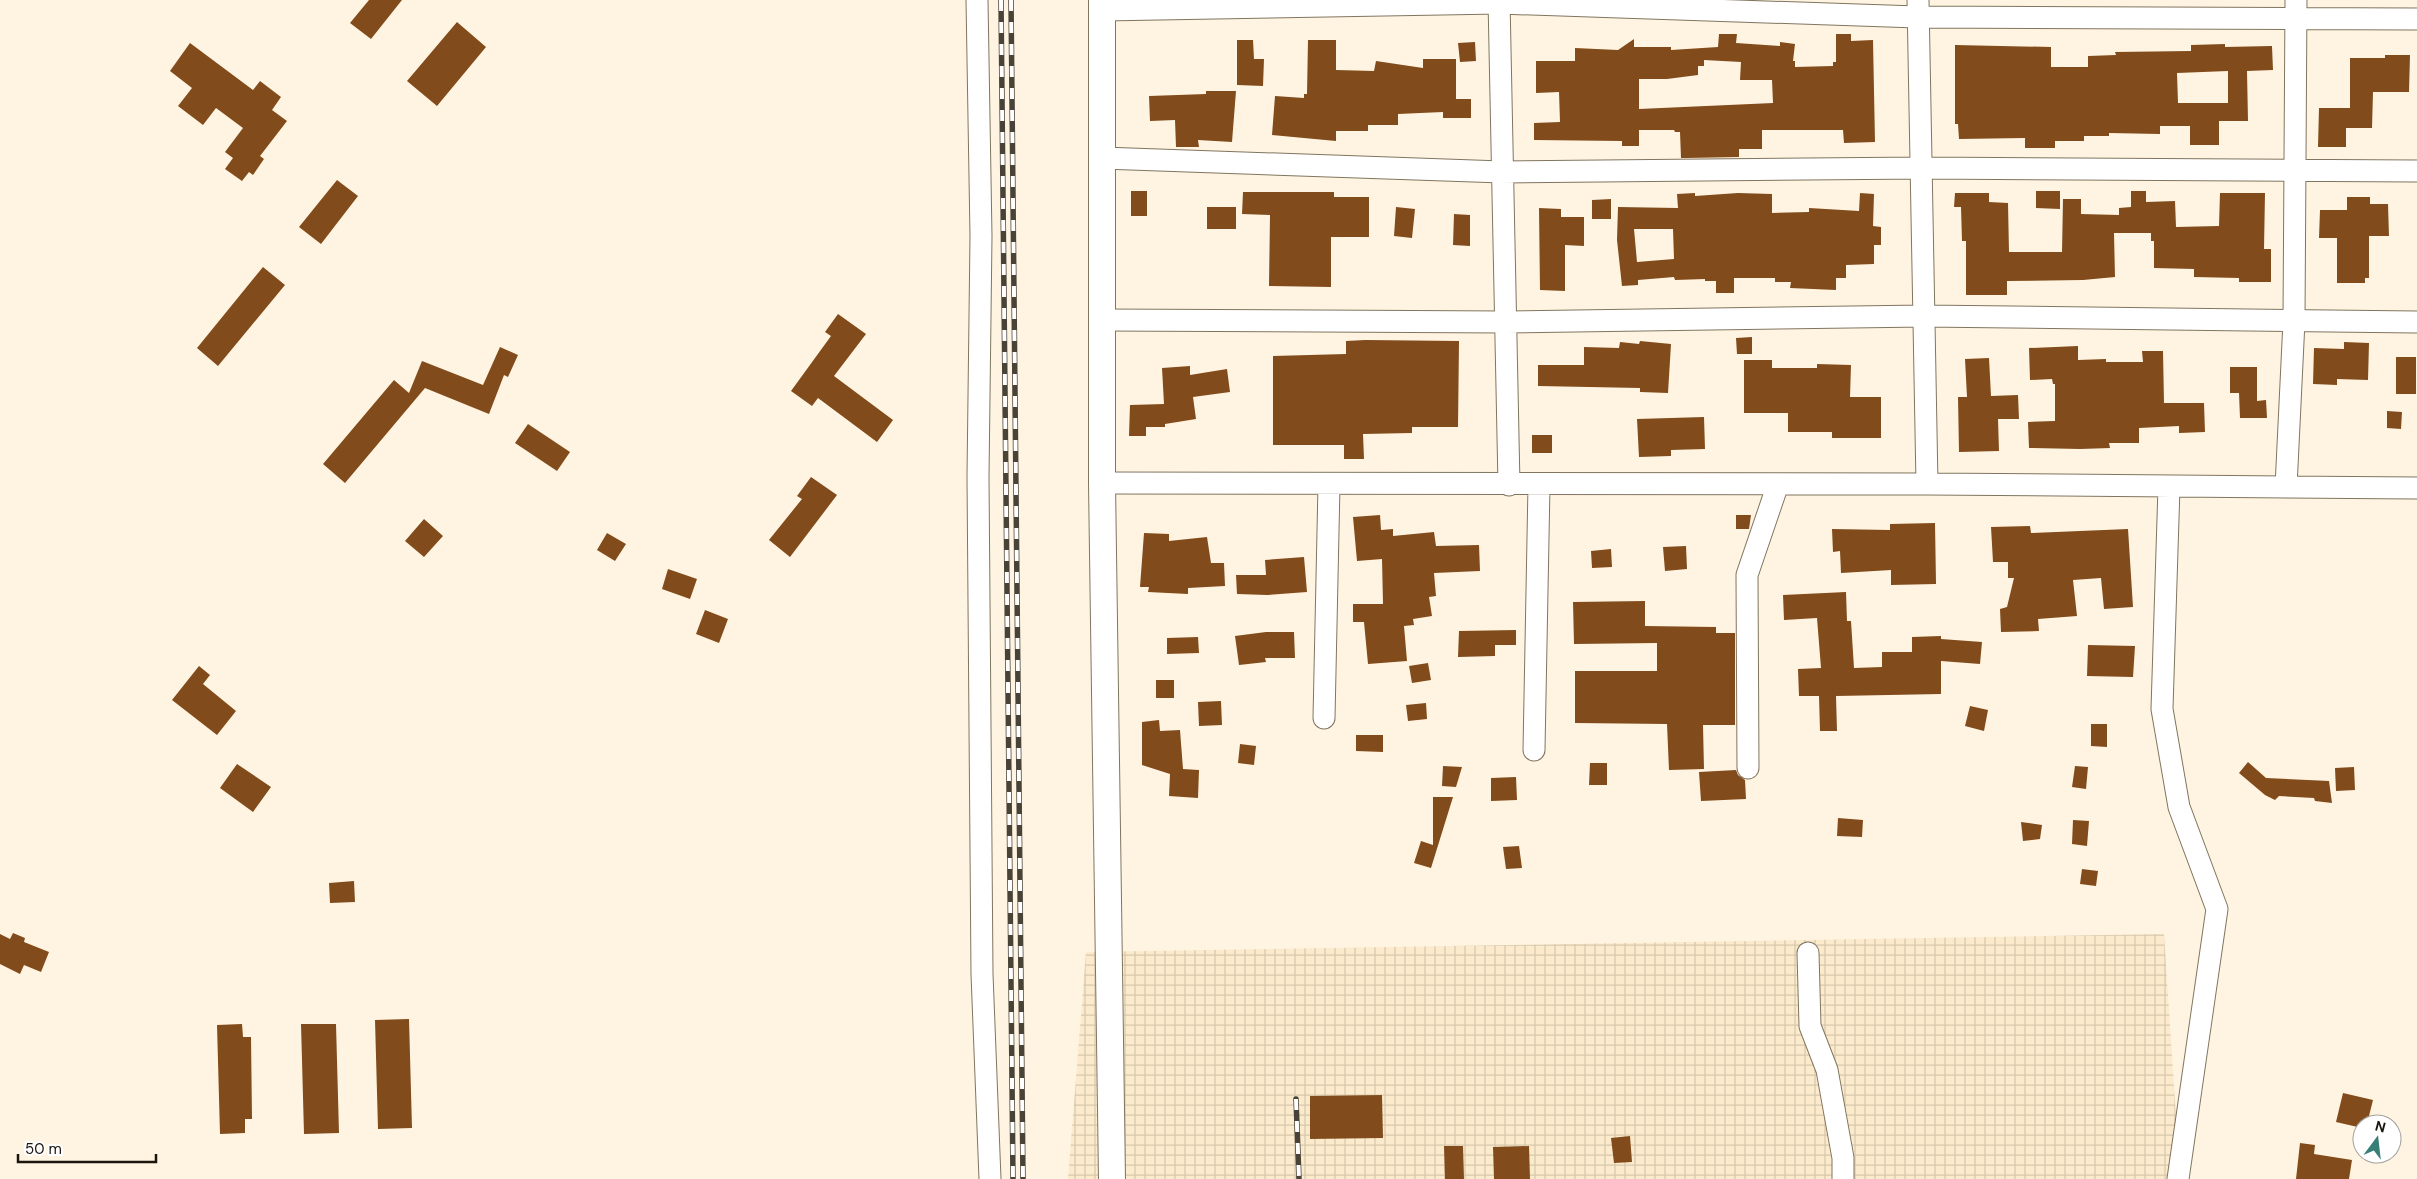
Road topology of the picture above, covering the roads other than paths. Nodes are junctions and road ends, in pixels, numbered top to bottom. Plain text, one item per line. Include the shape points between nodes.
1 (977, 0) edge
2 (1499, 1) edge
3 (1102, 5) edge
4 (1918, 9) edge
5 (2296, 9) edge
6 (2417, 18) edge
7 (1102, 158) junction
8 (1922, 168) junction
9 (2294, 170) junction
10 (2417, 171) edge
11 (1502, 172) junction
12 (1924, 316) junction
13 (1102, 320) junction
14 (2294, 321) junction
15 (1506, 322) junction
16 (2417, 322) edge
17 (1102, 483) junction
18 (1778, 484) junction
19 (1927, 484) junction
20 (1329, 485) junction
21 (1539, 485) junction
22 (1509, 486) junction
23 (2169, 487) junction
24 (2286, 487) junction
25 (2417, 488) edge
26 (1324, 718) dead end
27 (1534, 750) dead end
28 (1748, 768) dead end
29 (1808, 953) dead end
30 (990, 1179) edge
31 (1112, 1179) edge
32 (1843, 1179) edge
33 (2178, 1179) edge

1 - 30 street via 981,236 978,477 982,944
2 - 3 street
2 - 4 street
2 - 11 street
3 - 7 street
4 - 5 street
4 - 8 street
5 - 6 street
5 - 9 street
7 - 11 street
7 - 13 street
8 - 9 street
8 - 11 street
8 - 12 street
9 - 10 street
9 - 14 street
11 - 15 street
12 - 14 street
12 - 15 street
12 - 19 street
13 - 15 street
13 - 17 street
14 - 16 street
14 - 24 street
15 - 22 street
17 - 20 street
17 - 31 street
18 - 19 street
18 - 21 street
18 - 28 street via 1747,575
19 - 23 street
20 - 22 street
20 - 26 street
21 - 22 street
21 - 27 street
23 - 24 street
23 - 33 street via 2162,709 2179,807 2217,909
24 - 25 street
29 - 32 street via 1810,1026 1827,1070

